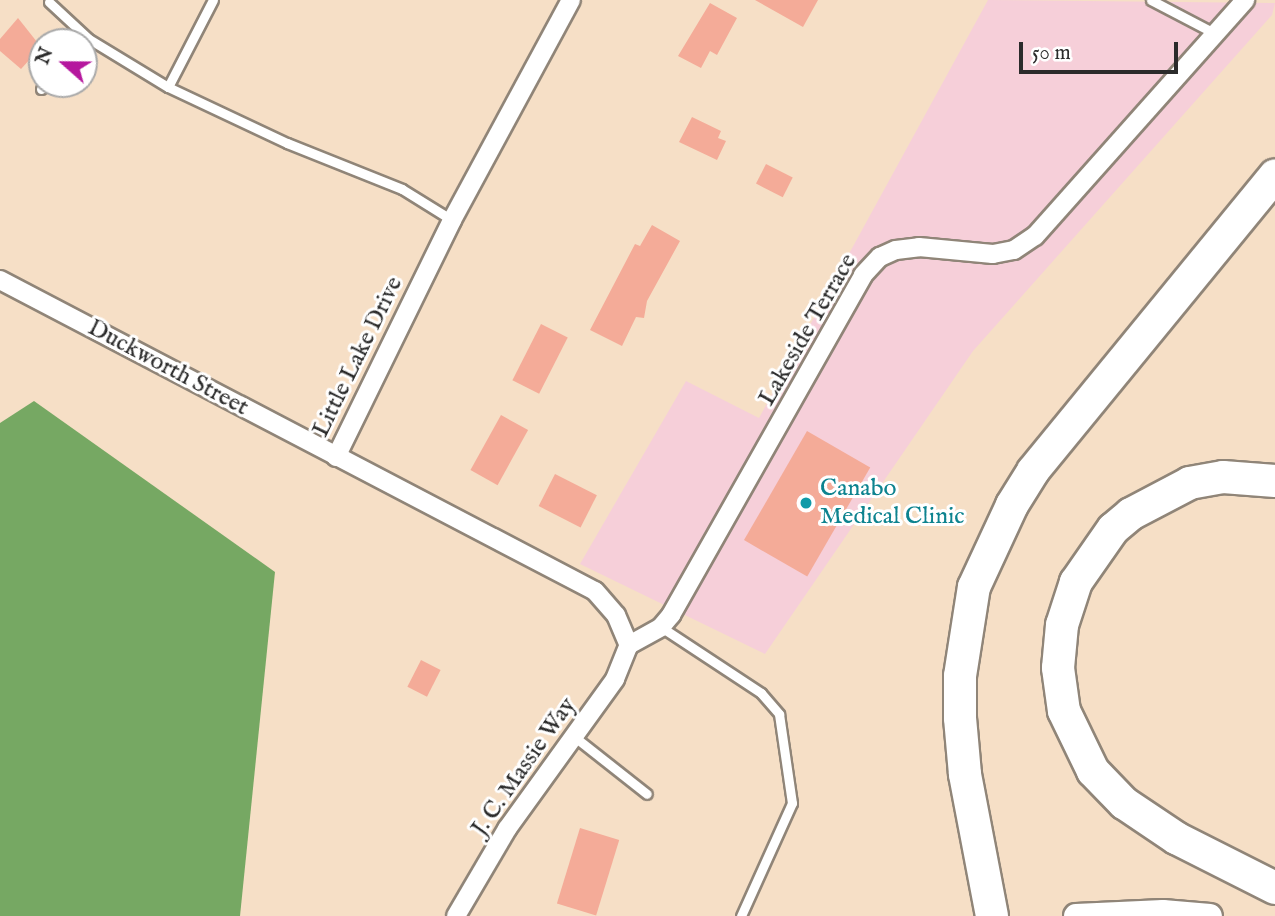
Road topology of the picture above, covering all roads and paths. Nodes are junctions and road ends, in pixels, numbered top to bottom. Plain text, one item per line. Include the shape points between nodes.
1 (213, 0) edge
2 (571, 0) edge
3 (1151, 0) edge
4 (1245, 0) edge
5 (49, 2) dead end
6 (73, 28) edge
7 (1214, 33) junction
8 (98, 49) edge
9 (168, 87) junction
10 (1275, 175) edge
11 (452, 219) junction
12 (0, 279) edge
13 (336, 457) junction
14 (1275, 481) edge
15 (661, 627) junction
16 (629, 645) junction
17 (576, 738) junction
18 (647, 794) dead end
19 (1275, 888) edge
20 (456, 916) edge
21 (741, 916) edge
22 (992, 916) edge
23 (1076, 916) edge
24 (1210, 916) edge

1 - 9 lane
2 - 11 street, Little Lake Drive
3 - 7 lane
4 - 7 street, Lakeside Terrace
5 - 6 lane
7 - 15 street, Lakeside Terrace via 1035,236 1014,250 993,254 919,247 896,250 880,257 863,275 758,466
8 - 9 lane
9 - 11 lane via 287,143 402,189
10 - 22 highway via 1033,471 974,587 960,676 960,718
11 - 13 street, Little Lake Drive
12 - 13 street, Duckworth Street
13 - 16 street, Little Lake Drive via 594,591 616,615
14 - 19 highway via 1206,479 1177,488 1131,514 1100,544 1076,582 1062,625 1058,668 1065,711 1093,771 1124,803 1176,838
15 - 16 street, Lakeside Terrace
15 - 21 lane via 761,693 779,714 792,803
16 - 17 street, J. C. Massie Way via 615,679
17 - 18 lane
17 - 20 street, J. C. Massie Way via 507,829
23 - 24 main road via 1163,912

